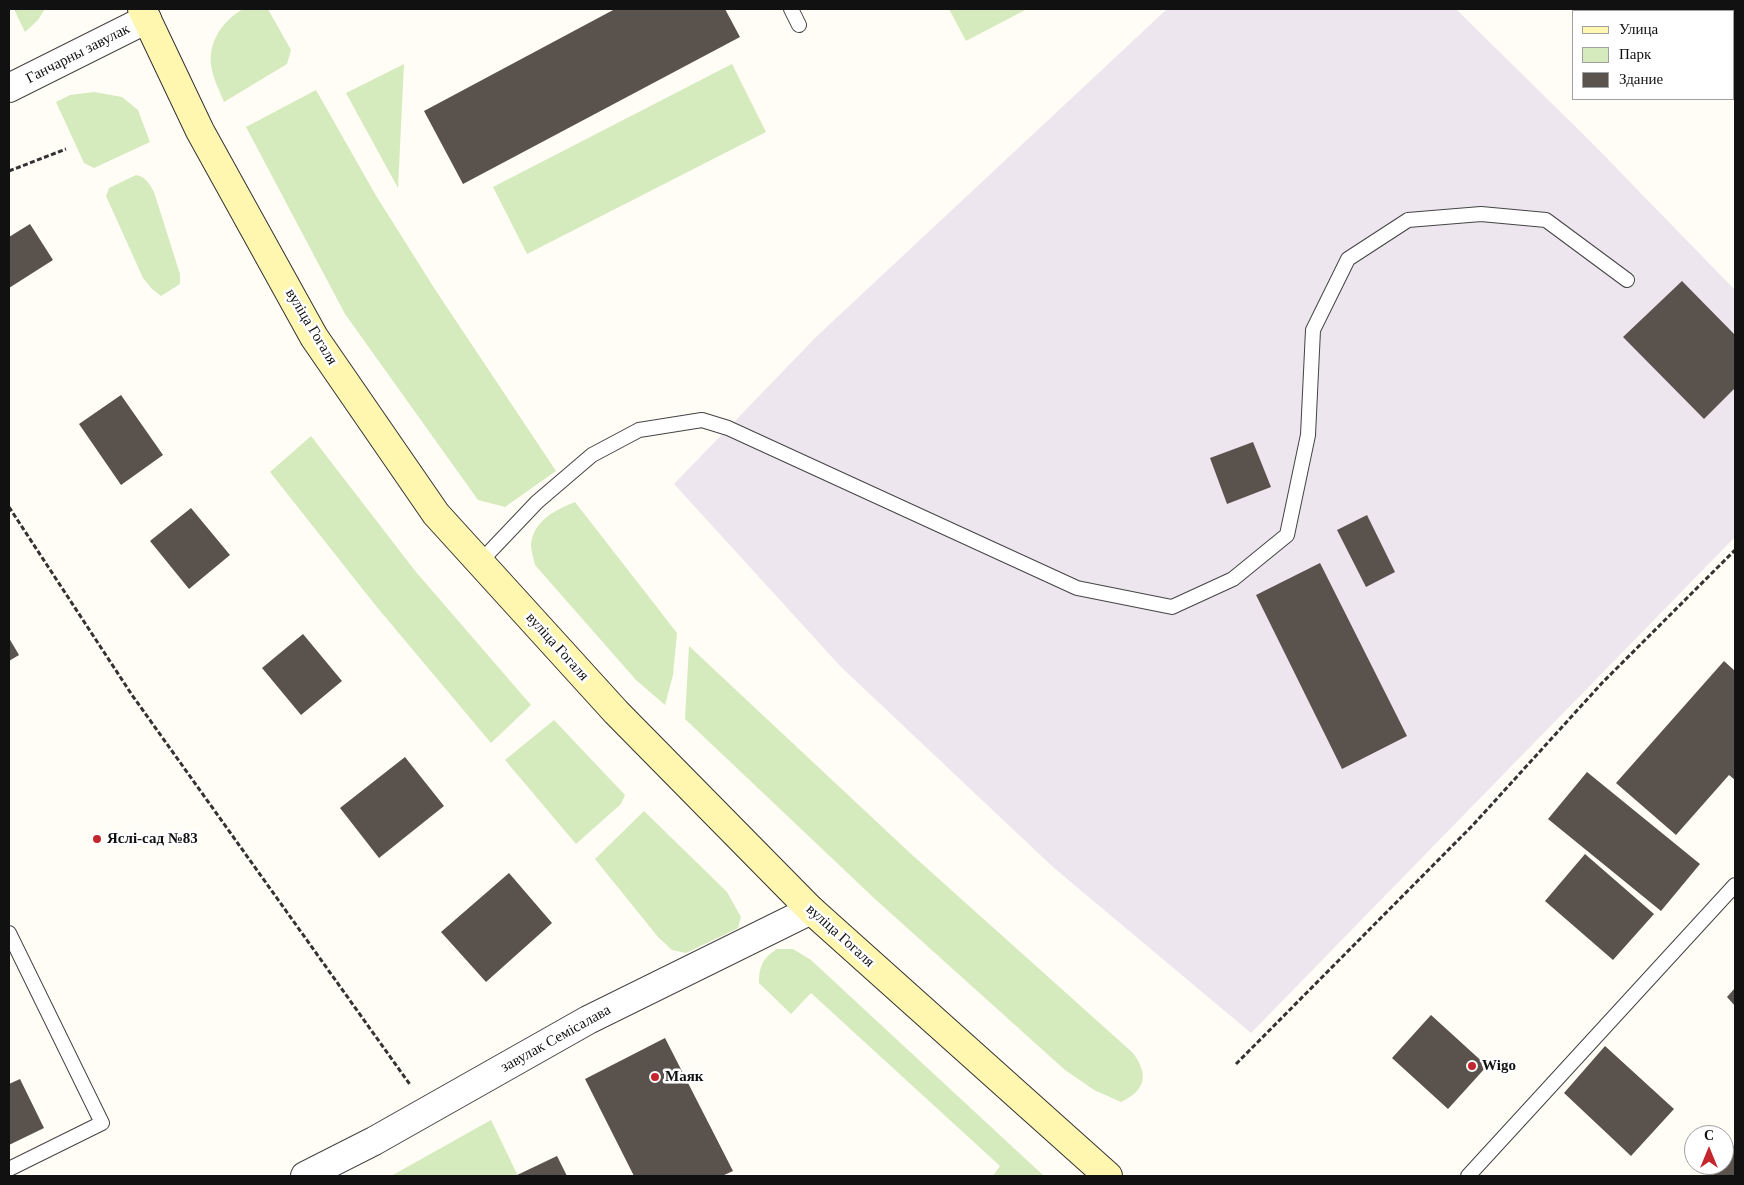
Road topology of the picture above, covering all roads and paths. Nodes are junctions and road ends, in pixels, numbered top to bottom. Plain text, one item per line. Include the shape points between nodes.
1 (791, 9) edge
2 (151, 12) edge
3 (799, 25) dead end
4 (9, 88) edge
5 (66, 149) dead end
6 (9, 171) edge
7 (1627, 280) dead end
8 (9, 507) edge
9 (1735, 550) edge
10 (480, 562) junction
11 (1735, 885) edge
12 (811, 910) junction
13 (9, 933) edge
14 (1236, 1064) dead end
15 (429, 1110) junction
16 (9, 1169) edge
17 (304, 1176) edge
18 (1108, 1176) edge
19 (1468, 1176) edge

1 - 3 lane
2 - 4 street, Ганчарны завулак
2 - 10 main road, вуліца Гогаля via 200,131 314,337 436,514
5 - 6 path
7 - 10 lane via 1546,220 1481,214 1408,220 1348,259 1313,330 1308,435 1287,535 1233,579 1172,607 1077,588 728,428 702,420 639,430 592,455 537,502
8 - 15 path via 132,695
9 - 14 path via 1602,684 1473,825
10 - 12 main road, вуліца Гогаля via 616,712
11 - 19 lane
12 - 15 street, завулак Семісалава via 588,1020
12 - 18 main road, вуліца Гогаля
13 - 16 lane via 102,1123
15 - 17 street, завулак Семісалава

